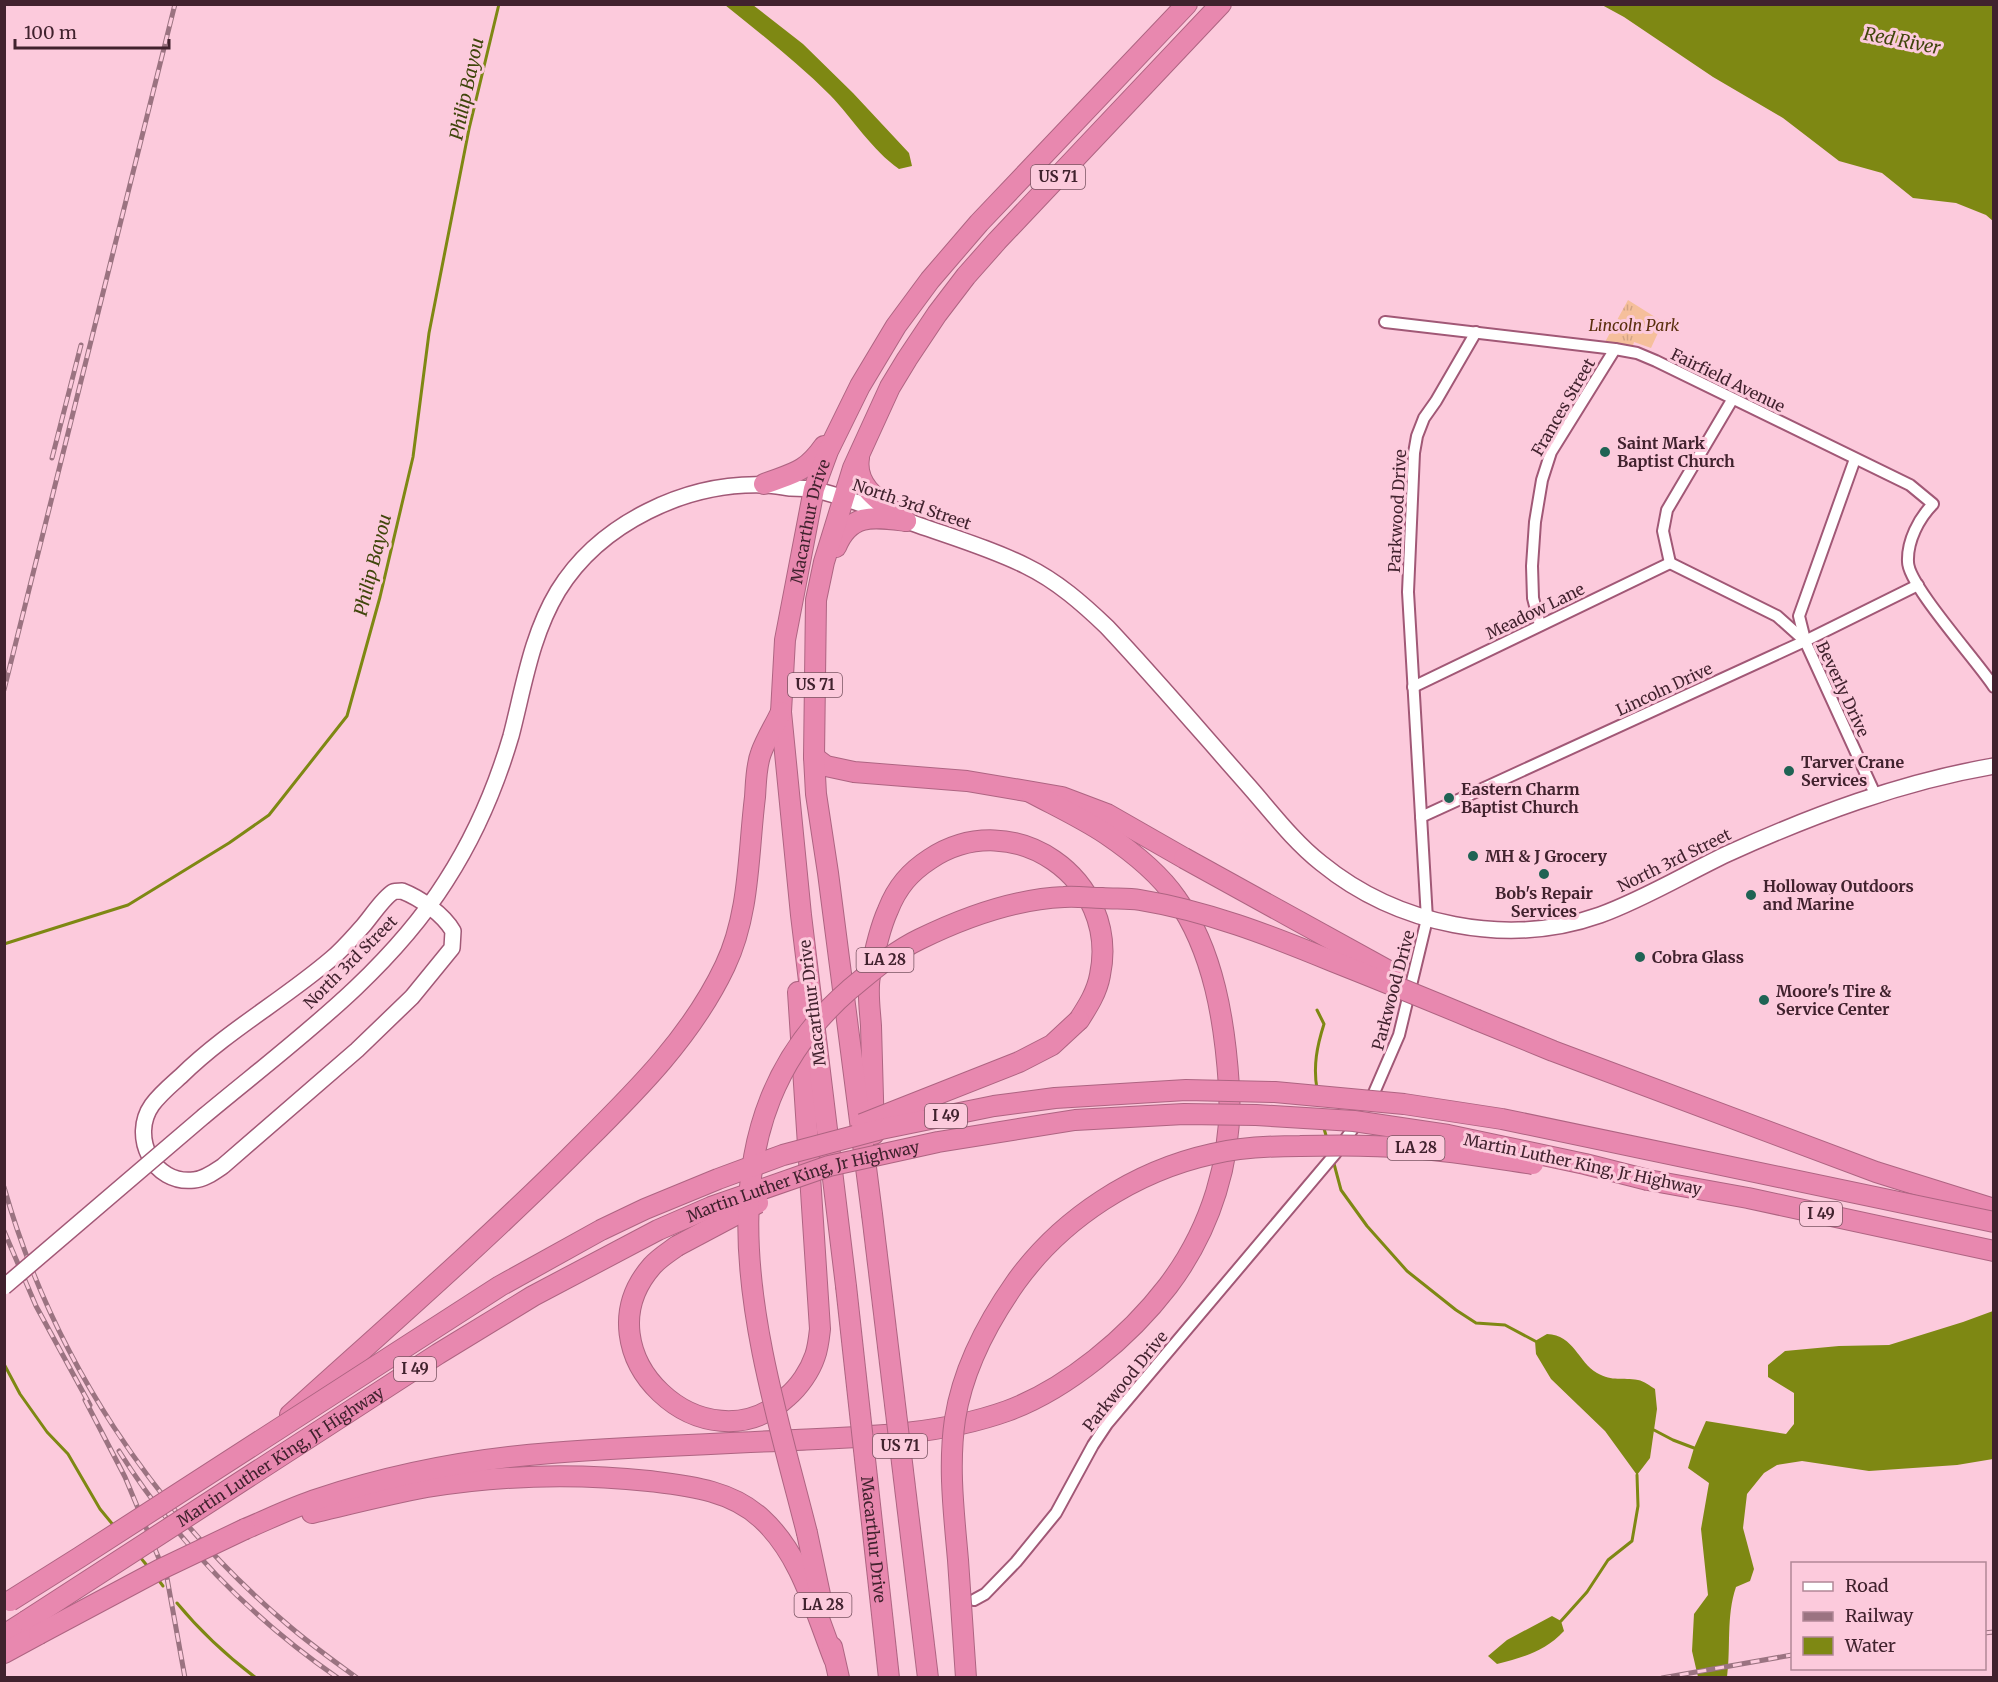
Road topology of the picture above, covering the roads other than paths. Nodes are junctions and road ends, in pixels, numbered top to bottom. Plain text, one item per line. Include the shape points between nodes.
1 (1187, 4) edge
2 (1221, 4) edge
3 (1385, 322) dead end
4 (1476, 332) junction
5 (1615, 349) junction
6 (879, 353) junction
7 (1732, 400) junction
8 (860, 452) junction
9 (1855, 459) junction
10 (764, 484) junction
11 (814, 489) junction
12 (843, 499) junction
13 (906, 521) junction
14 (1670, 563) junction
15 (1918, 585) junction
16 (816, 600) junction
17 (1540, 625) junction
18 (1805, 641) junction
19 (1413, 687) junction
20 (1994, 687) edge
21 (781, 712) junction
22 (814, 757) junction
23 (1994, 766) edge
24 (1030, 792) junction
25 (1875, 794) junction
26 (1421, 817) junction
27 (428, 907) junction
28 (801, 915) junction
29 (1427, 919) junction
30 (1477, 1020) junction
31 (813, 1146) junction
32 (829, 1166) junction
33 (1648, 1180) junction
34 (1994, 1209) edge
35 (872, 1213) junction
36 (1994, 1222) edge
37 (1994, 1251) edge
38 (4, 1287) edge
39 (262, 1440) junction
40 (245, 1529) junction
41 (974, 1600) dead end
42 (7, 1602) edge
43 (32, 1627) junction
44 (4, 1635) edge
45 (4, 1653) edge
46 (837, 1668) edge
47 (890, 1677) edge
48 (928, 1677) edge
49 (966, 1677) edge

1 - 6 highway, US 71 via 954,252
2 - 8 highway, Macarthur Drive / US 71 via 951,295 907,359
3 - 4 street, Fairfield Avenue
4 - 5 street, Fairfield Avenue
4 - 19 street, Parkwood Drive via 1417,436 1408,592
5 - 7 street, Fairfield Avenue via 1656,361
5 - 17 street, Frances Street via 1551,452 1542,480 1532,566 1533,598
6 - 10 highway via 816,458 798,472
6 - 11 highway, Macarthur Drive / US 71 via 843,420
7 - 9 street, Fairfield Avenue
7 - 14 street via 1667,510 1663,531
8 - 12 highway, Macarthur Drive / US 71
8 - 13 highway via 861,483
9 - 15 street, Fairfield Avenue via 1910,485 1933,504 1925,512 1910,546 1907,564
9 - 18 street via 1799,616
10 - 11 street, North 3rd Street
10 - 27 street, North 3rd Street via 708,490 651,508 594,548 566,578 536,634 510,738 489,799 459,860
11 - 12 street, North 3rd Street
11 - 21 highway, Macarthur Drive / US 71 via 785,640
12 - 13 street, North 3rd Street
12 - 16 highway, Macarthur Drive / US 71
13 - 16 highway via 866,519 846,528
13 - 29 street, North 3rd Street via 1028,567 1076,598 1118,639 1320,862 1364,891
14 - 17 street, Meadow Lane
14 - 18 street, Beverly Drive via 1777,616
15 - 18 street, Lincoln Drive
15 - 20 street
16 - 22 highway, Macarthur Drive / US 71
17 - 19 street, Meadow Lane
18 - 25 street, Beverly Drive
18 - 26 street, Lincoln Drive
19 - 26 street, Parkwood Drive
21 - 28 highway, Macarthur Drive / US 71
21 - 39 highway, bridge via 760,754 744,905 726,964 708,999 642,1086 520,1206
22 - 24 highway via 826,766 854,772 967,781
22 - 35 highway, Macarthur Drive / US 71
23 - 25 street, North 3rd Street
24 - 30 highway, bridge via 1062,797 1107,814
24 - 40 highway via 1107,835 1176,898 1206,958 1220,1012 1229,1098 1221,1178 1214,1205 1194,1248 1156,1302 1131,1329 1041,1395 979,1420 924,1430 835,1438 550,1453 448,1466 317,1499
25 - 29 street, North 3rd Street via 1726,855 1616,909 1576,922 1512,931
26 - 29 street, Parkwood Drive
27 - 27 street via 411,894 394,892 334,956 218,1043 169,1087 153,1104 142,1127 145,1149 158,1168 180,1180 195,1180 223,1166 386,1024 452,948 453,931 449,924
27 - 38 street, North 3rd Street, bridge via 356,986
28 - 32 highway, bridge via 796,956 820,1329 816,1355 792,1393 757,1418 718,1421 680,1408 646,1379 631,1345 632,1302 641,1281 677,1246
28 - 47 highway, Macarthur Drive / US 71, bridge
29 - 41 street, Parkwood Drive via 1399,1035 1367,1108 1335,1154 1107,1424 1056,1513 1016,1562
30 - 34 highway via 1876,1172
30 - 46 highway, LA 28, bridge via 1208,915 1137,900 1064,897 994,909 939,930 885,959 832,1005 794,1054 774,1092 749,1180 748,1225 760,1347
31 - 35 highway, bridge via 877,1117 1019,1062 1052,1045 1079,1020 1100,976 1102,940 1092,904 1058,862 1030,847 981,840 950,848 900,885 886,912 869,978 875,1182
31 - 36 highway, Martin Luther King, Jr Highway / I 49, bridge via 1023,1101 1186,1090 1275,1092 1404,1104 1502,1119
31 - 39 highway, Martin Luther King, Jr Highway / I 49, bridge via 656,1205 560,1252 500,1286
32 - 33 highway, Martin Luther King, Jr Highway / I 49, bridge via 938,1142 1075,1120 1256,1114 1354,1121 1448,1134
32 - 43 highway, Martin Luther King, Jr Highway / I 49, bridge via 669,1226 532,1296 438,1354
33 - 37 highway, Martin Luther King, Jr Highway / I 49
33 - 49 highway, LA 28, bridge via 1414,1148 1350,1144 1274,1146 1184,1161 1097,1204 1055,1238 1026,1269 989,1324 973,1354 962,1388 955,1419 953,1503
35 - 48 highway, Macarthur Drive / US 71, bridge
39 - 42 highway, Martin Luther King, Jr Highway / I 49, bridge
40 - 43 highway, bridge
40 - 46 highway via 394,1494 483,1480 547,1476 621,1478 704,1489 750,1508 775,1532 800,1573
43 - 44 highway, Martin Luther King, Jr Highway / I 49
43 - 45 highway

